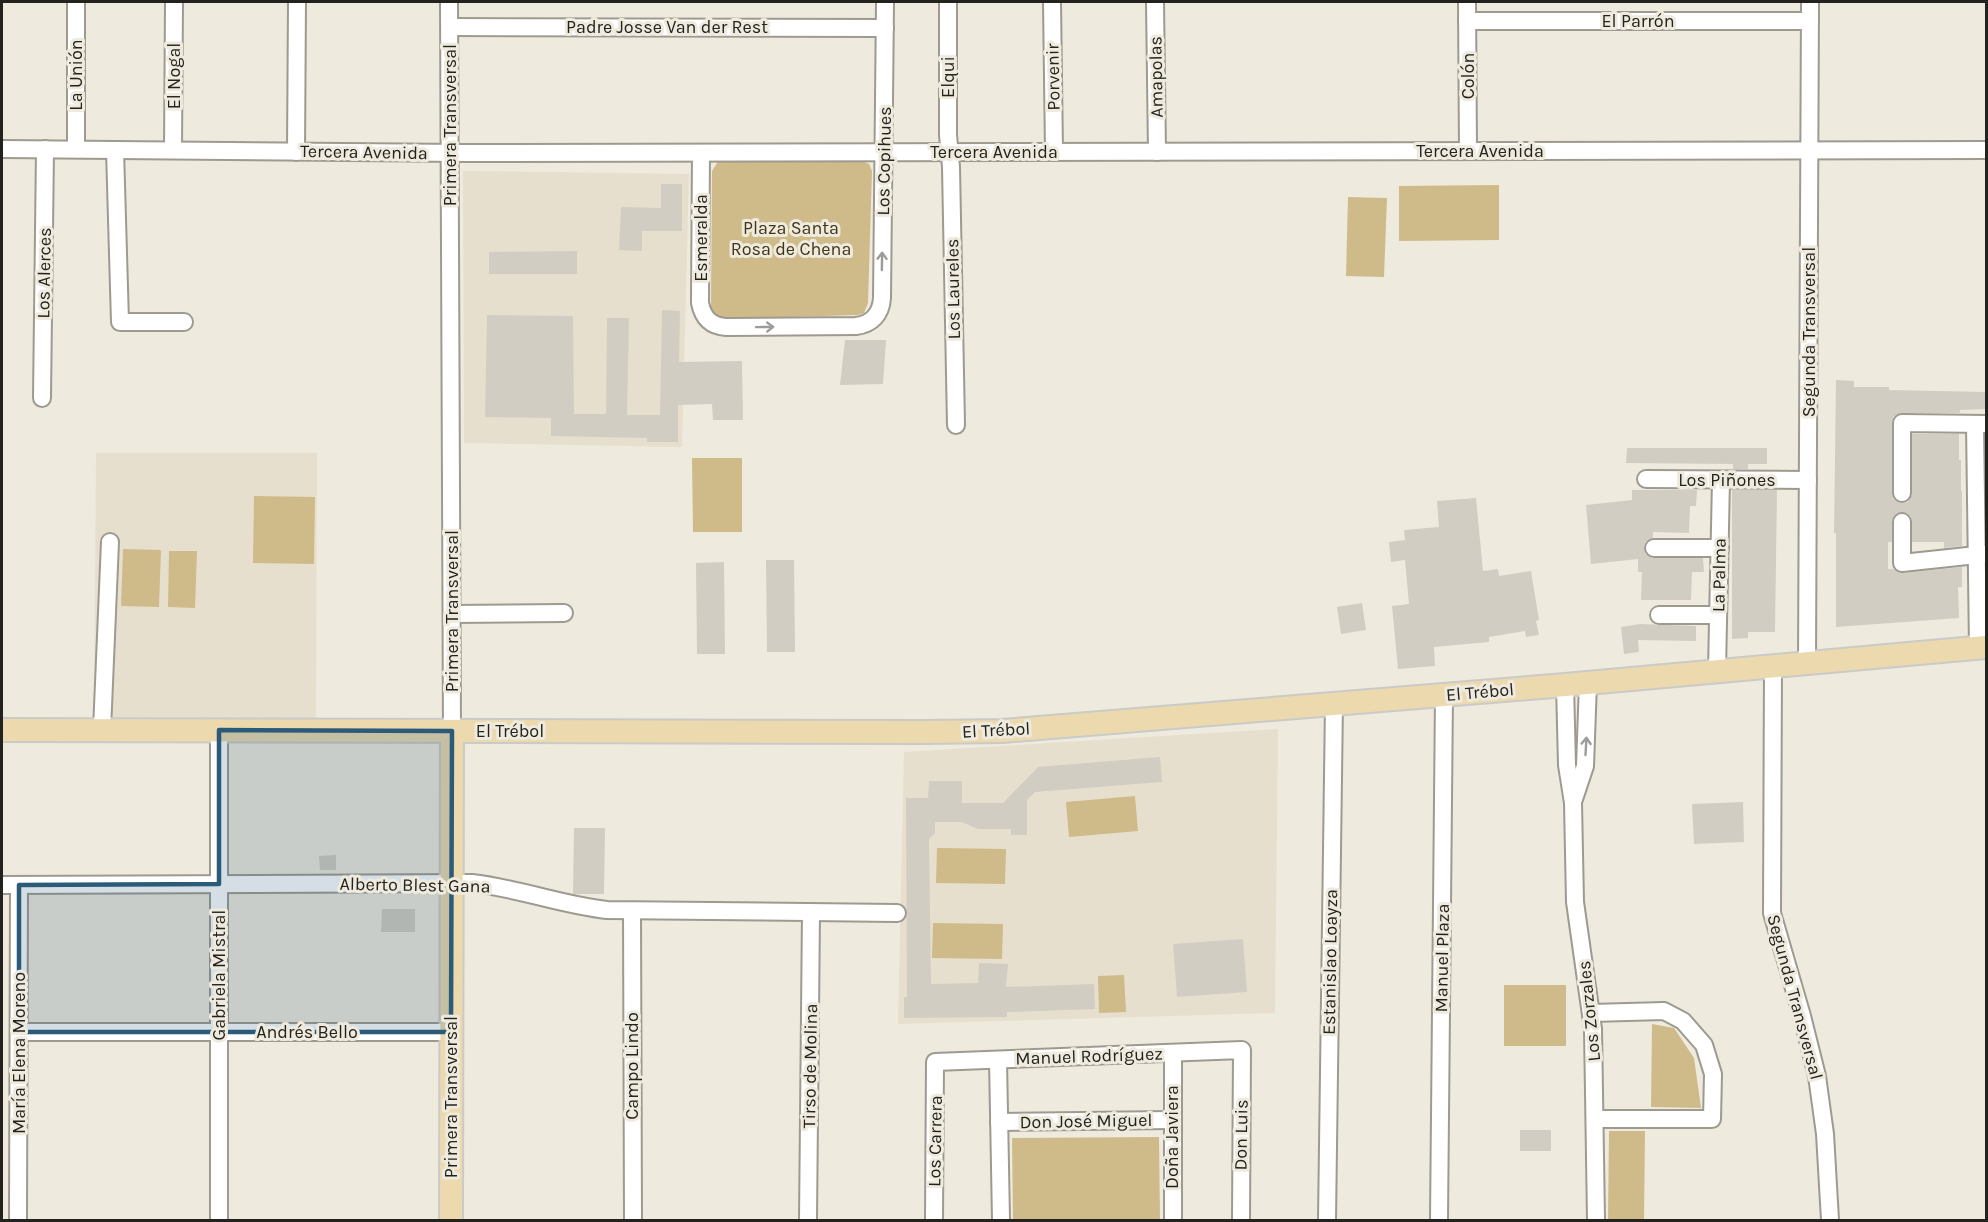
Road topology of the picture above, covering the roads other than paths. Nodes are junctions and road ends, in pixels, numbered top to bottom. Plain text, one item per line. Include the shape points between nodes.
1 (76, 2) edge
2 (174, 2) edge
3 (297, 2) edge
4 (449, 2) edge
5 (885, 2) edge
6 (948, 2) edge
7 (1052, 2) edge
8 (1155, 2) edge
9 (1467, 2) edge
10 (1810, 2) edge
11 (1467, 21) junction
12 (1810, 21) junction
13 (450, 27) junction
14 (885, 28) junction
15 (2, 148) edge
16 (45, 149) junction
17 (76, 149) junction
18 (115, 150) junction
19 (173, 150) junction
20 (1809, 150) junction
21 (1986, 150) edge
22 (1468, 151) junction
23 (296, 152) junction
24 (885, 152) junction
25 (950, 152) junction
26 (1054, 152) junction
27 (1157, 152) junction
28 (450, 153) junction
29 (701, 153) junction
30 (708, 321) joint
31 (184, 322) dead end
32 (42, 398) dead end
33 (1981, 424) edge
34 (956, 425) dead end
35 (1646, 479) dead end
36 (1721, 480) junction
37 (1808, 480) junction
38 (1902, 493) dead end
39 (1902, 522) dead end
40 (110, 543) dead end
41 (1654, 548) dead end
42 (1720, 548) junction
43 (1982, 554) edge
44 (564, 613) dead end
45 (452, 614) junction
46 (1659, 615) dead end
47 (1718, 615) junction
48 (1982, 647) edge
49 (1807, 663) junction
50 (1773, 666) junction
51 (1717, 670) junction
52 (1588, 683) junction
53 (1565, 685) junction
54 (1444, 695) junction
55 (1334, 703) junction
56 (2, 730) edge
57 (102, 730) junction
58 (219, 730) junction
59 (452, 731) junction
60 (1573, 803) junction
61 (452, 882) junction
62 (219, 884) junction
63 (2, 885) edge
64 (19, 885) junction
65 (632, 911) junction
66 (812, 912) junction
67 (897, 913) dead end
68 (1591, 1013) junction
69 (19, 1032) junction
70 (219, 1032) junction
71 (452, 1032) junction
72 (1242, 1050) joint
73 (1173, 1053) junction
74 (998, 1060) junction
75 (935, 1062) joint
76 (1595, 1119) junction
77 (1172, 1120) junction
78 (999, 1122) junction
79 (18, 1221) edge
80 (219, 1221) edge
81 (451, 1221) edge
82 (633, 1221) edge
83 (808, 1221) edge
84 (934, 1221) edge
85 (1001, 1221) edge
86 (1173, 1221) edge
87 (1241, 1221) edge
88 (1327, 1221) edge
89 (1439, 1221) edge
90 (1596, 1221) edge
91 (1830, 1221) edge

1 - 17 street, La Unión
2 - 19 street, El Nogal
3 - 23 street
4 - 13 street, Primera Transversal
5 - 14 street, Los Copihues
6 - 25 street, Elqui
7 - 26 street, Porvenir
8 - 27 street, Amapolas
9 - 11 street, Colón
10 - 12 street, Segunda Transversal
11 - 12 street, El Parrón
11 - 22 street, Colón
12 - 20 street, Segunda Transversal
13 - 14 street, Padre Josse Van der Rest
13 - 28 street, Primera Transversal
14 - 24 street, Los Copihues
15 - 16 street, Tercera Avenida
16 - 17 street, Tercera Avenida
16 - 32 street, Los Alerces
17 - 18 street, Tercera Avenida
18 - 19 street, Tercera Avenida
18 - 31 street via 120,322
19 - 23 street, Tercera Avenida
20 - 21 street, Tercera Avenida
20 - 22 street, Tercera Avenida
20 - 37 street, Segunda Transversal
22 - 27 street, Tercera Avenida
23 - 28 street, Tercera Avenida
24 - 25 street, Tercera Avenida
24 - 29 street, Tercera Avenida
30 -> 24 street, Los Copihues via 726,327 856,326 875,318 882,298
25 - 26 street, Tercera Avenida
25 - 34 street, Los Laureles
26 - 27 street, Tercera Avenida
28 - 29 street, Tercera Avenida
28 - 45 street, Primera Transversal
29 - 30 street, Esmeralda via 700,303
33 - 38 street via 1902,423
33 - 43 street
35 - 36 street, Los Piñones
36 - 37 street, Los Piñones
36 - 42 street, La Palma
37 - 49 street, Segunda Transversal
39 - 43 street via 1902,563
40 - 57 street
41 - 42 street
42 - 47 street, La Palma
43 - 48 street
44 - 45 street
45 - 59 street, Primera Transversal
46 - 47 street
47 - 51 street, La Palma
48 - 49 main road, El Trébol
49 - 50 main road, El Trébol
50 - 51 main road, El Trébol
50 - 91 street, Segunda Transversal via 1772,913 1817,1076
51 - 52 main road, El Trébol
52 - 53 main road, El Trébol
60 -> 52 street, Los Zorzales via 1585,766
53 - 54 main road, El Trébol
53 - 60 street, Los Zorzales via 1567,765
54 - 55 main road, El Trébol
54 - 89 street, Manuel Plaza
55 - 59 main road, El Trébol via 1002,731
55 - 88 street, Estanislao Loayza
56 - 57 main road, El Trébol
57 - 58 main road, El Trébol
58 - 59 main road, El Trébol
58 - 62 street, Gabriela Mistral
59 - 61 main road, Primera Transversal
60 - 68 street, Los Zorzales via 1575,902
61 - 62 street, Alberto Blest Gana
61 - 65 street, Alberto Blest Gana via 493,886 593,909
61 - 71 main road, Primera Transversal
62 - 64 street, Alberto Blest Gana
62 - 70 street, Gabriela Mistral
63 - 64 street, Alberto Blest Gana
64 - 69 street, María Elena Moreno
65 - 66 street, Alberto Blest Gana
65 - 82 street, Campo Lindo
66 - 67 street, Alberto Blest Gana
66 - 83 street, Tirso de Molina
68 - 76 street, Los Zorzales
68 - 76 street via 1664,1011 1683,1021 1704,1046 1713,1074 1712,1119
69 - 70 street, Andrés Bello
69 - 79 street, María Elena Moreno
70 - 71 street, Andrés Bello
70 - 80 street, Gabriela Mistral
71 - 81 main road, Primera Transversal
72 - 73 street, Manuel Rodríguez
72 - 87 street, Don Luis
73 - 74 street, Manuel Rodríguez
73 - 77 street, Doña Javiera
74 - 75 street, Manuel Rodríguez
74 - 78 street
75 - 84 street, Los Carrera
76 - 90 street, Los Zorzales
77 - 78 street, Don José Miguel
77 - 86 street, Doña Javiera
78 - 85 street

